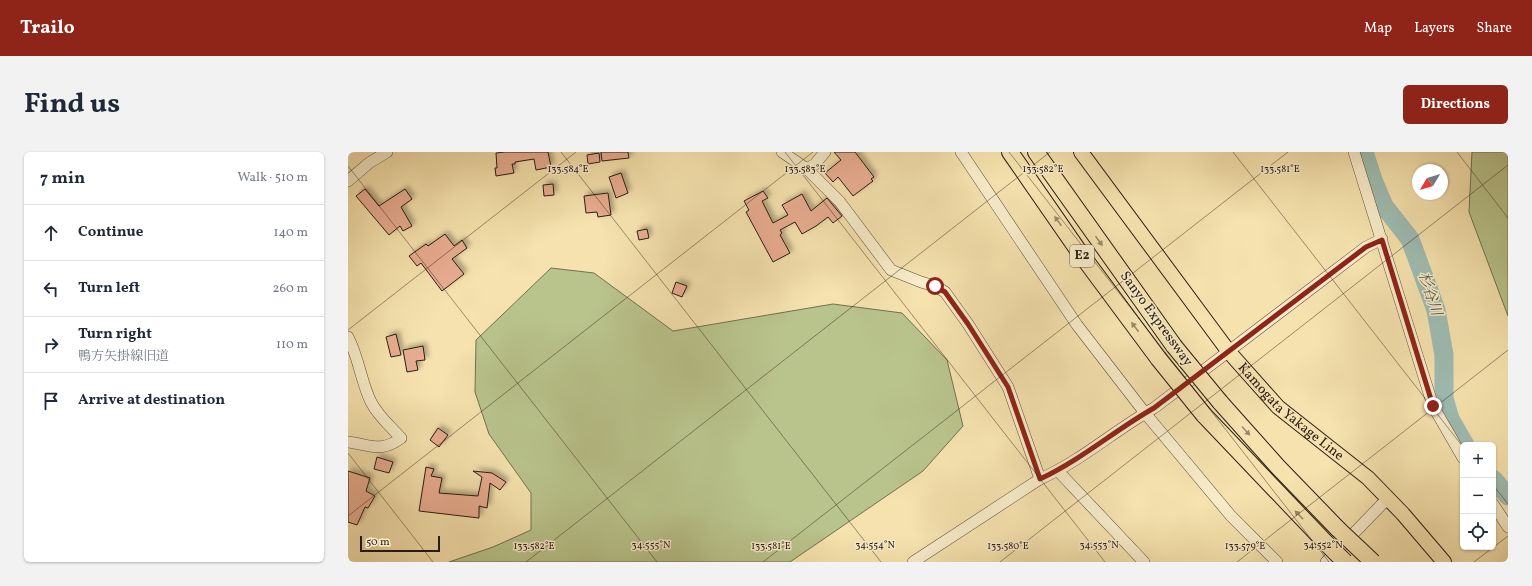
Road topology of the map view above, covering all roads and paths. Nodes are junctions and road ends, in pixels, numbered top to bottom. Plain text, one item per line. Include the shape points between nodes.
1 (387, 152) edge
2 (782, 152) edge
3 (825, 152) edge
4 (961, 152) edge
5 (1010, 152) edge
6 (1036, 152) edge
7 (1081, 152) edge
8 (1354, 152) edge
9 (807, 169) junction
10 (348, 181) edge
11 (1382, 240) junction
12 (348, 337) edge
13 (1229, 352) junction
14 (1145, 413) junction
15 (348, 442) edge
16 (1460, 453) edge
17 (1058, 471) junction
18 (1040, 479) junction
19 (1388, 498) junction
20 (1496, 509) edge
21 (1508, 527) edge
22 (912, 562) edge
23 (1144, 562) edge
24 (1277, 562) edge
25 (1326, 562) edge
26 (1345, 562) edge
27 (1373, 562) edge
28 (1444, 562) edge

1 - 10 street via 369,162
2 - 9 street
3 - 9 street
4 - 14 street via 1076,325
26 -> 5 highway, Sanyo Expressway / E2, bridge via 1204,415 1080,253
6 -> 27 highway, Sanyo Expressway / E2, bridge via 1174,346 1220,402 1278,467
7 - 13 main road, Kamogata Yakage Line
8 - 11 street
9 - 18 street via 840,202 891,270 945,292 1008,387
11 - 13 street via 1366,247
11 - 16 street via 1433,406
12 - 15 street via 370,400 401,438 380,448
13 - 14 street
13 - 19 main road, Kamogata Yakage Line via 1278,407 1368,478
14 - 17 street
14 - 24 street via 1231,516
17 - 18 street
17 - 23 street
18 - 22 street
19 - 25 street
19 - 28 main road, Kamogata Yakage Line
20 - 21 street

